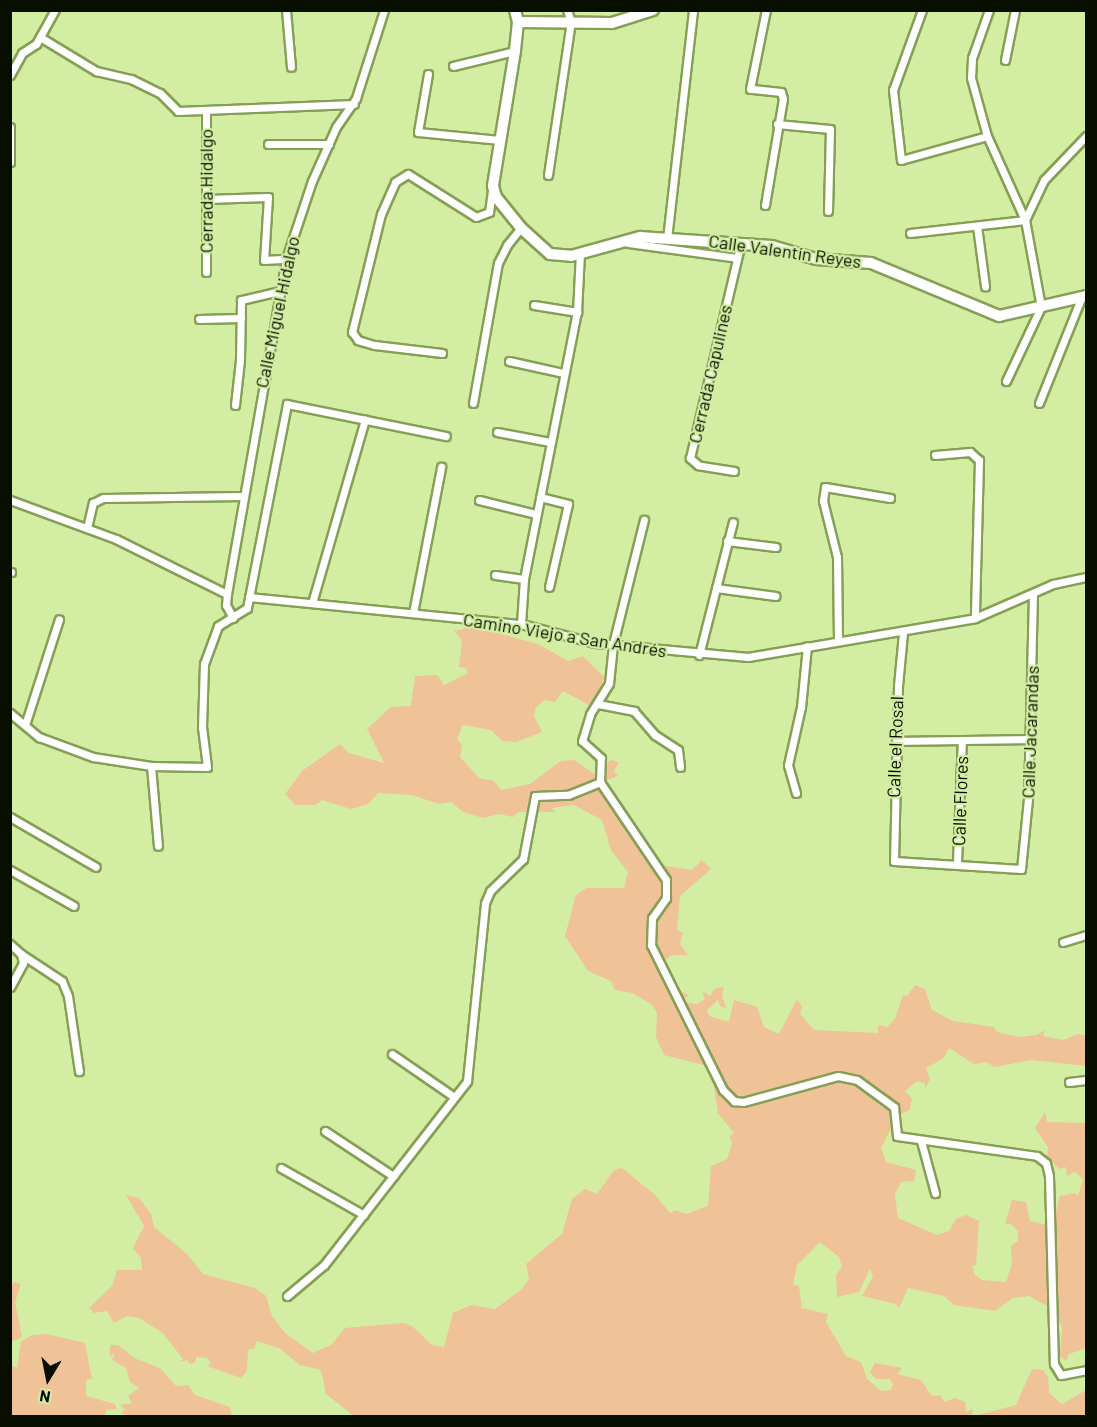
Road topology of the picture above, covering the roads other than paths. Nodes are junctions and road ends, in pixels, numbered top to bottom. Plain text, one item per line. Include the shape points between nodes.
1 (55, 10) edge
2 (286, 10) edge
3 (384, 10) edge
4 (567, 10) edge
5 (653, 10) edge
6 (693, 10) edge
7 (766, 10) edge
8 (922, 10) edge
9 (989, 10) edge
10 (1015, 10) edge
11 (517, 16) edge
12 (571, 22) junction
13 (40, 37) junction
14 (515, 51) junction
15 (1005, 60) dead end
16 (453, 66) dead end
17 (291, 67) dead end
18 (428, 74) dead end
19 (10, 75) edge
20 (354, 104) junction
21 (206, 110) junction
22 (777, 124) junction
23 (10, 127) edge
24 (987, 136) junction
25 (1086, 136) edge
26 (500, 140) junction
27 (268, 144) dead end
28 (329, 144) junction
29 (10, 162) edge
30 (548, 175) dead end
31 (493, 186) junction
32 (206, 198) junction
33 (765, 205) dead end
34 (828, 212) dead end
35 (1025, 220) junction
36 (977, 226) junction
37 (521, 228) junction
38 (910, 233) dead end
39 (667, 238) junction
40 (616, 241) junction
41 (741, 243) junction
42 (580, 252) junction
43 (737, 258) junction
44 (286, 259) junction
45 (206, 272) dead end
46 (986, 286) dead end
47 (279, 291) junction
48 (1084, 296) edge
49 (534, 304) dead end
50 (1041, 307) junction
51 (577, 312) junction
52 (241, 318) junction
53 (199, 319) dead end
54 (442, 353) dead end
55 (509, 361) dead end
56 (563, 373) junction
57 (1006, 381) dead end
58 (473, 403) dead end
59 (1039, 404) dead end
60 (235, 405) dead end
61 (365, 419) junction
62 (497, 432) dead end
63 (446, 436) dead end
64 (550, 442) junction
65 (935, 455) dead end
66 (441, 467) dead end
67 (734, 471) dead end
68 (242, 496) junction
69 (540, 497) junction
70 (890, 498) dead end
71 (10, 500) edge
72 (479, 500) dead end
73 (536, 514) junction
74 (644, 520) dead end
75 (733, 522) dead end
76 (87, 528) junction
77 (728, 541) junction
78 (776, 548) dead end
79 (495, 575) dead end
80 (1086, 577) edge
81 (524, 579) junction
82 (549, 587) dead end
83 (716, 588) junction
84 (226, 594) junction
85 (1033, 595) junction
86 (775, 596) dead end
87 (249, 597) junction
88 (312, 603) junction
89 (413, 613) junction
90 (233, 618) junction
91 (975, 618) junction
92 (59, 619) dead end
93 (521, 624) junction
94 (903, 633) junction
95 (838, 640) junction
96 (613, 645) junction
97 (807, 646) junction
98 (699, 655) junction
99 (598, 704) junction
100 (10, 713) edge
101 (25, 725) junction
102 (1031, 739) junction
103 (962, 740) junction
104 (896, 741) junction
105 (151, 766) junction
106 (680, 766) dead end
107 (600, 782) junction
108 (796, 793) dead end
109 (10, 817) edge
110 (158, 846) dead end
111 (957, 862) junction
112 (96, 867) dead end
113 (10, 870) edge
114 (74, 906) dead end
115 (1086, 935) edge
116 (1063, 942) dead end
117 (10, 944) edge
118 (21, 954) junction
119 (10, 987) edge
120 (392, 1054) dead end
121 (79, 1071) dead end
122 (1086, 1080) edge
123 (1069, 1082) dead end
124 (454, 1097) junction
125 (325, 1131) dead end
126 (921, 1141) junction
127 (281, 1168) dead end
128 (393, 1176) junction
129 (935, 1193) dead end
130 (364, 1215) junction
131 (287, 1296) dead end
132 (1086, 1370) edge

1 - 13 street
2 - 17 street
3 - 20 street, Calle Miguel Hidalgo
4 - 12 street
5 - 12 street via 612,23
6 - 39 street
7 - 22 street via 750,89 781,92
8 - 24 street via 893,90 901,160
9 - 24 street via 972,58 971,78
10 - 15 street
11 - 12 street
11 - 14 street
12 - 30 street
13 - 19 street via 22,53
13 - 21 street via 96,71 131,79 160,93 178,111
14 - 16 street
14 - 26 street
18 - 26 street via 418,132
20 - 21 street
20 - 28 street, Calle Miguel Hidalgo
21 - 32 street, Cerrada Hidalgo
22 - 33 street
22 - 34 street via 830,129
23 - 29 street
24 - 35 street
25 - 35 street via 1044,180
26 - 31 street
27 - 28 street
28 - 44 street, Calle Miguel Hidalgo
31 - 37 street, Calle Valentín Reyes via 496,197
31 - 54 street via 489,212 476,217 408,174 394,182 381,214 352,332 358,340 374,345
32 - 44 street via 268,197 264,260
32 - 45 street, Cerrada Hidalgo
35 - 36 street
35 - 50 street
36 - 38 street
36 - 46 street
37 - 42 street, Calle Valentín Reyes via 550,254
37 - 58 street via 498,263
39 - 40 street, Calle Valentín Reyes
39 - 41 street, Calle Valentín Reyes
40 - 42 street, Calle Valentín Reyes
40 - 43 street
41 - 43 street, Cerrada Capulines
41 - 50 street, Calle Valentín Reyes via 772,246 816,260 871,263 999,316
42 - 51 street
43 - 67 street, Cerrada Capulines via 690,458 698,465
44 - 47 street, Calle Miguel Hidalgo
47 - 52 street via 241,300
47 - 68 street, Calle Miguel Hidalgo
48 - 50 street, Calle Valentín Reyes
48 - 59 street
49 - 51 street
50 - 57 street
51 - 56 street
52 - 53 street
52 - 60 street
55 - 56 street
56 - 64 street
61 - 63 street
61 - 87 street via 287,404
61 - 88 street
62 - 64 street
64 - 69 street
65 - 91 street via 970,452 980,460
66 - 89 street
68 - 76 street via 103,498 93,503
68 - 84 street, Calle Miguel Hidalgo
69 - 73 street
69 - 82 street via 568,504
70 - 95 street via 825,486 823,501 837,557
71 - 76 street
72 - 73 street
73 - 81 street
74 - 96 street
75 - 77 street
76 - 84 street
77 - 78 street
77 - 83 street
79 - 81 street
80 - 85 street, Camino Viejo a San Andrés via 1053,584
81 - 93 street
83 - 86 street
83 - 98 street
84 - 90 street via 226,605
85 - 91 street, Camino Viejo a San Andrés
85 - 102 street, Calle Jacarandas
87 - 88 street, Camino Viejo a San Andrés
87 - 90 street via 247,608
88 - 89 street, Camino Viejo a San Andrés
89 - 93 street, Camino Viejo a San Andrés
90 - 105 street via 218,626 204,664 202,727 207,767
91 - 94 street, Camino Viejo a San Andrés
92 - 101 street
93 - 96 street, Camino Viejo a San Andrés
94 - 95 street, Camino Viejo a San Andrés
94 - 104 street, Calle el Rosal
95 - 97 street, Camino Viejo a San Andrés
96 - 98 street, Camino Viejo a San Andrés
96 - 99 street via 609,683
97 - 98 street, Camino Viejo a San Andrés via 748,657
97 - 108 street via 801,707 788,765
99 - 106 street via 634,711 655,735 678,750
99 - 107 street via 585,726 582,741 601,759
100 - 101 street
101 - 105 street via 59,747
102 - 103 street
102 - 111 street, Calle Jacarandas via 1023,868
103 - 104 street
103 - 111 street, Calle Flores
104 - 111 street, Calle el Rosal via 894,861
105 - 110 street
107 - 124 street via 568,795 536,796 523,859 490,891 485,903 467,1081
107 - 126 street via 666,880 666,898 652,918 651,945 723,1090 734,1101 743,1102 838,1076 856,1080 894,1107 897,1136
109 - 112 street
113 - 114 street
115 - 116 street
117 - 118 street
118 - 119 street via 23,963
118 - 121 street via 62,981 68,996
120 - 124 street
122 - 123 street
124 - 128 street
125 - 128 street
126 - 129 street
126 - 132 street via 1037,1156 1046,1163 1054,1364 1061,1375
127 - 130 street
128 - 130 street
130 - 131 street via 324,1265

